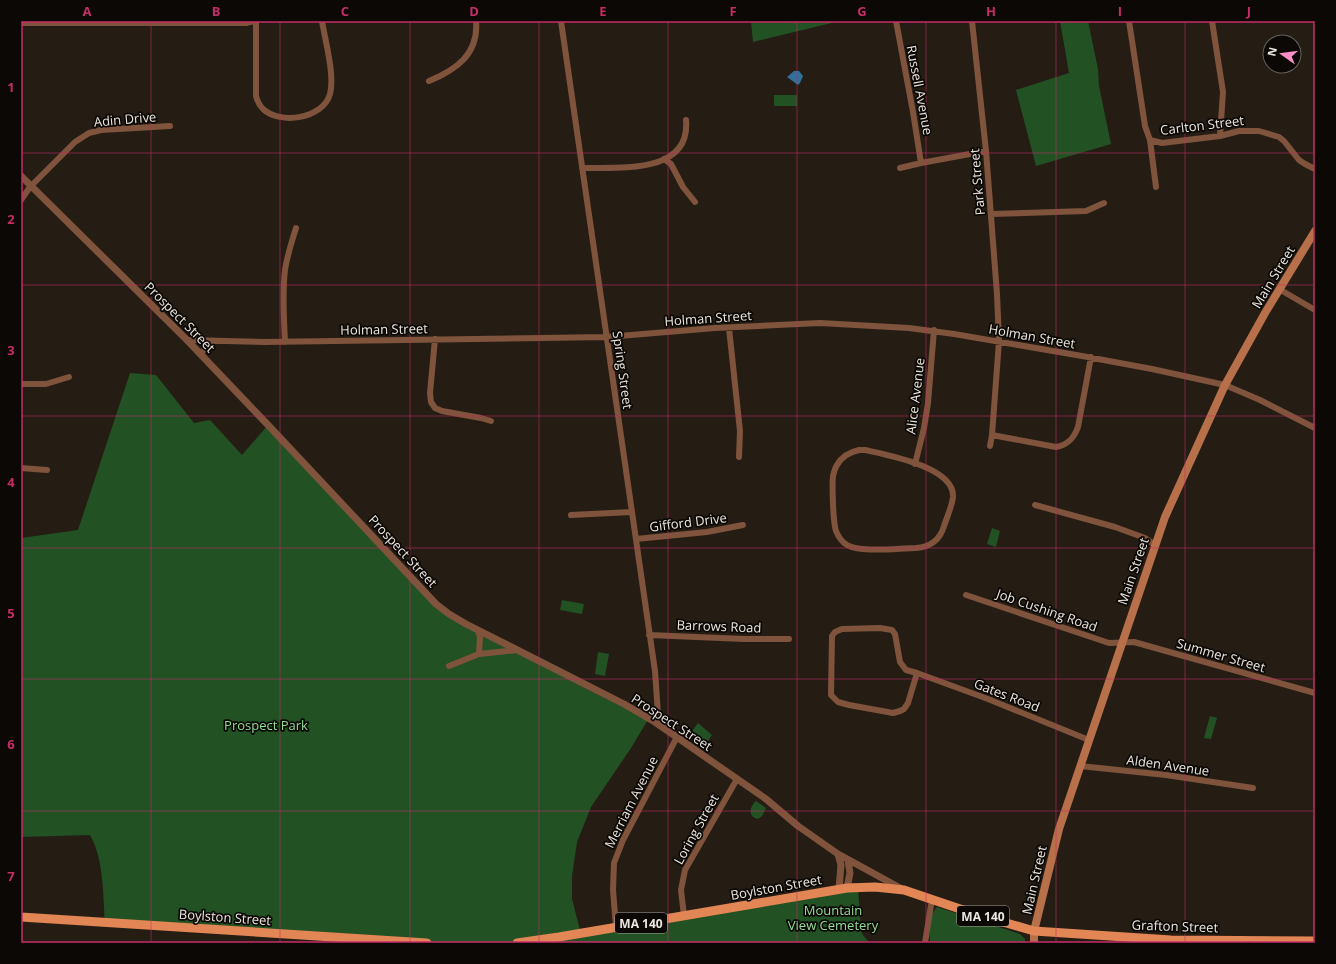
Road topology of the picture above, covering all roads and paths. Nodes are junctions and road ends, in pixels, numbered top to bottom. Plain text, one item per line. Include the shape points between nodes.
1 (255, 21) edge
2 (322, 21) edge
3 (476, 21) edge
4 (561, 21) edge
5 (896, 21) edge
6 (972, 21) edge
7 (1129, 21) edge
8 (1212, 21) edge
9 (21, 23) edge
10 (429, 81) dead end
11 (686, 120) dead end
12 (170, 126) dead end
13 (1220, 136) junction
14 (1150, 140) junction
15 (986, 151) junction
16 (664, 159) junction
17 (921, 163) junction
18 (582, 168) junction
19 (900, 168) dead end
20 (1315, 169) edge
21 (21, 176) edge
22 (30, 186) junction
23 (1156, 187) dead end
24 (21, 200) edge
25 (695, 202) dead end
26 (1104, 203) dead end
27 (991, 214) junction
28 (296, 228) dead end
29 (1315, 231) edge
30 (1279, 289) junction
31 (1315, 310) edge
32 (729, 328) junction
33 (934, 330) junction
34 (607, 337) junction
35 (434, 339) junction
36 (186, 340) junction
37 (207, 341) junction
38 (999, 341) junction
39 (285, 342) junction
40 (200, 354) junction
41 (1091, 357) junction
42 (69, 377) dead end
43 (21, 384) edge
44 (1225, 386) junction
45 (491, 421) dead end
46 (1315, 428) edge
47 (992, 435) junction
48 (990, 446) dead end
49 (739, 457) dead end
50 (915, 464) junction
51 (21, 468) edge
52 (47, 470) dead end
53 (1035, 505) dead end
54 (632, 512) junction
55 (571, 515) dead end
56 (743, 526) dead end
57 (636, 539) junction
58 (1155, 545) junction
59 (966, 595) dead end
60 (478, 631) junction
61 (649, 635) junction
62 (789, 639) dead end
63 (1121, 643) junction
64 (518, 650) junction
65 (479, 654) junction
66 (449, 666) dead end
67 (917, 673) junction
68 (1315, 693) edge
69 (655, 722) junction
70 (677, 737) junction
71 (1088, 740) junction
72 (1080, 766) junction
73 (737, 779) junction
74 (1253, 788) dead end
75 (838, 854) junction
76 (848, 860) junction
77 (843, 888) junction
78 (904, 890) junction
79 (932, 899) junction
80 (684, 916) junction
81 (21, 917) edge
82 (616, 927) junction
83 (1034, 931) junction
84 (1315, 941) edge
85 (1219, 942) edge
86 (413, 943) edge
87 (427, 943) edge
88 (517, 943) edge
89 (925, 943) edge
90 (1034, 943) edge

1 - 2 street via 256,96 259,104 268,113 286,118 312,113 326,102 330,94 331,74
1 - 9 street
3 - 10 street via 474,38 464,59 454,70
4 - 18 street, Spring Street
5 - 17 street, Russell Avenue
6 - 15 street, Park Street
7 - 14 street via 1145,126
8 - 13 street via 1223,92
11 - 16 street via 686,137 682,145
12 - 22 street, Adin Drive via 89,133 75,142
13 - 14 street, Carlton Street via 1162,143
13 - 20 street, Carlton Street via 1247,130 1275,135 1284,141 1299,160
14 - 23 street
15 - 17 street
15 - 27 street, Park Street
16 - 18 street via 647,165
16 - 25 street
17 - 19 street
18 - 34 street, Spring Street
21 - 22 street, Prospect Street
22 - 24 street, Adin Drive
22 - 36 street, Prospect Street
26 - 27 street via 1086,211
27 - 38 street, Park Street
28 - 39 street via 284,278
29 - 30 main road, Main Street
30 - 31 street
30 - 44 main road, Main Street
32 - 33 street, Holman Street via 831,323
32 - 34 street, Holman Street
32 - 49 street via 740,431
33 - 38 street, Holman Street
33 - 50 street, Alice Avenue via 928,403
34 - 35 street, Holman Street
34 - 54 street, Spring Street
35 - 39 street, Holman Street
35 - 45 street via 430,393 435,408
36 - 37 street, Holman Street
36 - 40 street, Prospect Street
37 - 39 street, Holman Street
37 - 40 street via 205,349
38 - 41 street, Holman Street
38 - 47 street, Park Street
40 - 60 street, Prospect Street via 436,604
41 - 44 street, Holman Street
41 - 47 street via 1078,427 1066,445 1056,447
42 - 43 street via 46,384
44 - 46 street, Holman Street via 1260,400
44 - 58 main road, Main Street via 1165,517
47 - 48 street, Park Street
50 - 50 street via 865,450 852,452 841,460 835,469 833,484 836,530 843,543 852,548 867,549 924,547 939,537 953,496 951,488 941,475
51 - 52 street
53 - 58 street via 1116,527 1145,538
54 - 55 street
54 - 57 street, Spring Street
56 - 57 street, Gifford Drive
57 - 61 street, Spring Street
58 - 63 main road, Main Street
59 - 63 street, Job Cushing Road via 1109,643
60 - 64 street, Prospect Street
60 - 65 street
61 - 62 street, Barrows Road
61 - 69 street, Spring Street via 657,688 658,714
63 - 68 street, Summer Street via 1134,642
63 - 71 main road, Main Street
64 - 65 street
64 - 69 street, Prospect Street
65 - 66 street
67 - 67 street, Gates Road via 906,670 900,662 898,641 892,630 842,629 832,636 831,695 838,702 893,713 900,711 908,703
67 - 71 street, Gates Road
69 - 70 street, Prospect Street
70 - 73 street, Prospect Street
70 - 82 street, Merriam Avenue via 614,863
71 - 72 main road, Main Street
72 - 74 street, Alden Avenue
72 - 83 main road, Main Street via 1059,828
73 - 75 street, Prospect Street
73 - 80 street, Loring Street via 685,870 681,890
75 - 76 street, Prospect Street
75 - 77 street
76 - 77 street via 850,873
76 - 78 street, Prospect Street
77 - 78 main road, Boylston Street / MA 140 via 875,887
77 - 80 main road, Boylston Street / MA 140
78 - 79 main road, Boylston Street / MA 140
79 - 83 main road, Boylston Street / MA 140
79 - 89 street
80 - 82 main road, Boylston Street / MA 140
81 - 86 main road, Boylston Street
82 - 88 main road, Boylston Street / MA 140
83 - 85 main road, Grafton Street / MA 140
83 - 90 main road, Main Street
84 - 85 main road, Grafton Street / MA 140
86 - 87 main road, Boylston Street

